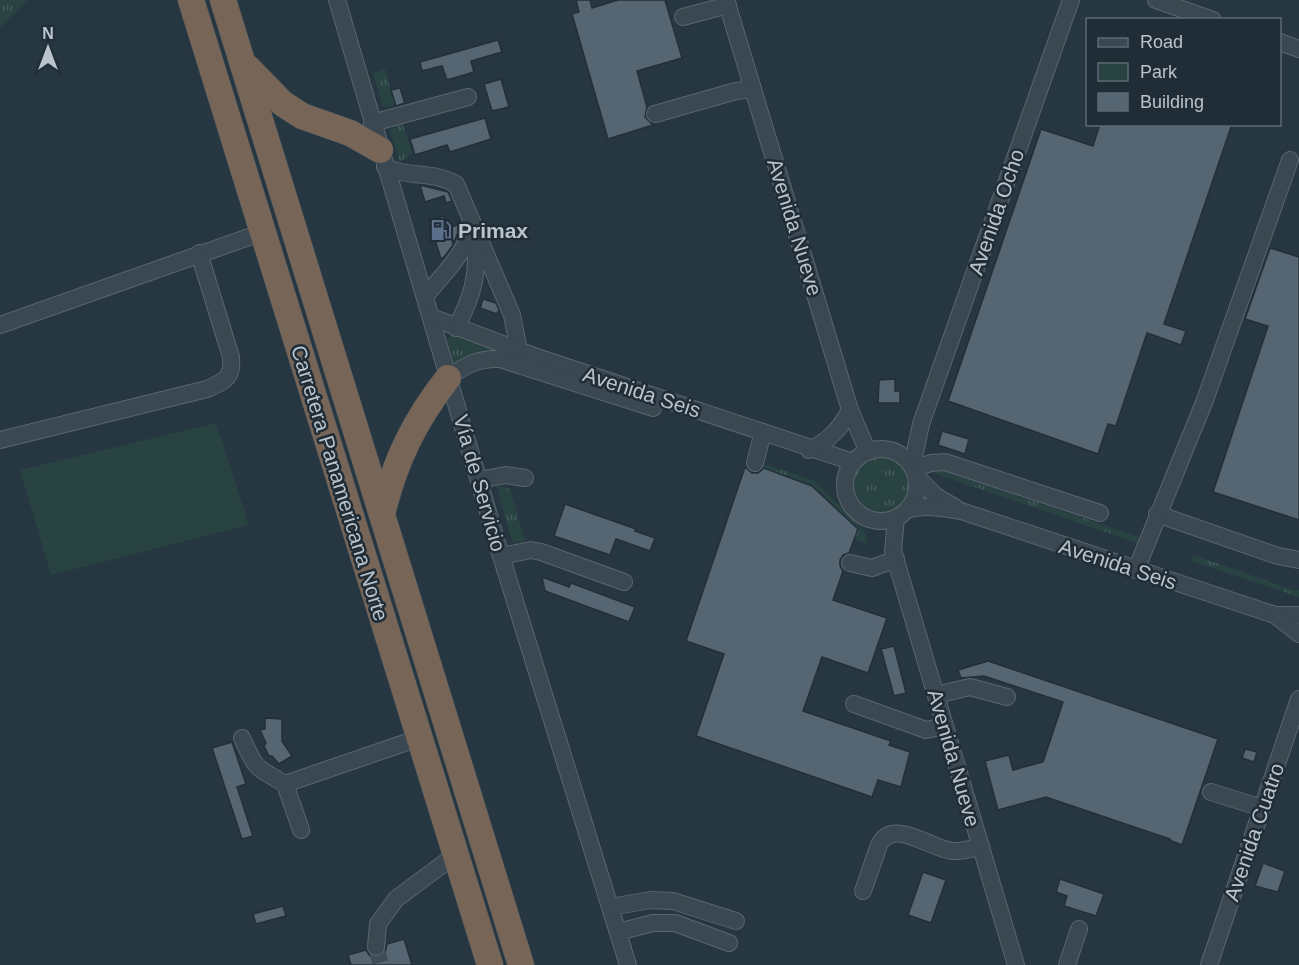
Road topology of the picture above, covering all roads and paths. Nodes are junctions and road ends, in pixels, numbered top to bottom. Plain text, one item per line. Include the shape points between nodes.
1 (191, 0) edge
2 (223, 0) edge
3 (337, 0) edge
4 (1071, 0) edge
5 (1156, 0) edge
6 (727, 3) edge
7 (683, 16) dead end
8 (1207, 18) edge
9 (1281, 42) edge
10 (1299, 49) edge
11 (242, 61) junction
12 (753, 88) junction
13 (468, 96) dead end
14 (655, 114) dead end
15 (372, 123) junction
16 (383, 158) junction
17 (1290, 159) dead end
18 (471, 222) junction
19 (263, 231) junction
20 (199, 253) junction
21 (425, 297) junction
22 (431, 318) junction
23 (0, 325) edge
24 (456, 328) junction
25 (519, 351) junction
26 (448, 378) junction
27 (850, 410) junction
28 (921, 424) junction
29 (762, 437) junction
30 (0, 440) edge
31 (806, 452) junction
32 (863, 459) junction
33 (755, 463) dead end
34 (914, 471) junction
35 (525, 477) dead end
36 (479, 480) junction
37 (962, 511) junction
38 (902, 513) junction
39 (1100, 513) dead end
40 (382, 514) junction
41 (1157, 514) junction
42 (871, 520) junction
43 (895, 555) junction
44 (501, 556) junction
45 (1299, 560) edge
46 (850, 564) dead end
47 (1136, 570) junction
48 (624, 582) dead end
49 (1275, 615) junction
50 (1299, 615) edge
51 (1299, 634) edge
52 (434, 684) junction
53 (405, 694) junction
54 (936, 695) junction
55 (1007, 697) dead end
56 (1299, 699) edge
57 (854, 704) dead end
58 (945, 726) junction
59 (242, 738) dead end
60 (419, 738) junction
61 (285, 784) junction
62 (1211, 792) dead end
63 (1262, 808) junction
64 (301, 830) dead end
65 (981, 847) junction
66 (455, 855) junction
67 (863, 891) dead end
68 (610, 907) junction
69 (736, 921) dead end
70 (1079, 929) dead end
71 (618, 932) junction
72 (729, 943) dead end
73 (376, 947) tunnel mouth
74 (490, 965) edge
75 (521, 965) edge
76 (628, 965) edge
77 (1016, 965) edge
78 (1067, 965) edge
79 (1209, 965) edge

1 - 19 highway, Carretera Panamericana Norte
2 - 11 highway, Carretera Panamericana Norte
3 - 15 street, Vía de Servicio
4 - 28 street, Avenida Ocho
5 - 8 street
6 - 7 street
6 - 12 street, Avenida Nueve
9 - 10 street
11 - 16 highway via 282,104 302,116 350,133
11 - 40 highway, Carretera Panamericana Norte
12 - 14 street
12 - 27 street, Avenida Nueve
13 - 15 street
15 - 16 street, Vía de Servicio
16 - 18 street via 404,173 445,177 456,184
16 - 21 street, Vía de Servicio
17 - 41 street via 1205,400
18 - 21 street via 462,250
18 - 24 street via 475,277 472,294
18 - 25 street via 512,315
19 - 20 street
19 - 53 highway, Carretera Panamericana Norte
20 - 23 street
20 - 30 street via 231,357 230,376 207,389
21 - 22 street, Vía de Servicio
22 - 24 street, Avenida Seis
22 - 26 street, Vía de Servicio
24 - 25 street, Avenida Seis
25 - 29 street, Avenida Seis
26 - 29 street, Avenida Seis via 470,363 501,359
26 - 36 street, Vía de Servicio
26 - 40 highway via 409,436 390,480
27 - 31 street via 840,429 824,444
27 - 32 street, Avenida Nueve
28 - 32 street via 911,435
28 - 34 street, Avenida Ocho
29 - 31 street, Avenida Seis
29 - 33 street
31 - 32 street, Avenida Seis
32 - 34 street via 895,452
32 - 42 street via 845,482 846,494 858,513
34 - 37 street, Avenida Seis via 936,496
34 - 38 street via 915,499
34 - 39 street via 945,462
35 - 36 street via 506,475
36 - 44 street, Vía de Servicio
37 - 38 street, Avenida Seis via 921,506
37 - 47 street, Avenida Seis
38 - 42 street
38 - 43 street, Avenida Nueve
40 - 52 highway, Carretera Panamericana Norte
41 - 45 street
41 - 47 street
42 - 43 street, Avenida Nueve
43 - 46 street via 872,568
43 - 54 street, Avenida Nueve
44 - 48 street via 541,552
44 - 68 street, Vía de Servicio
47 - 49 street, Avenida Seis
49 - 50 street
49 - 51 street
52 - 53 highway
52 - 75 highway, Carretera Panamericana Norte
53 - 60 highway, Carretera Panamericana Norte
54 - 55 street via 970,687
54 - 58 street, Avenida Nueve
56 - 63 street, Avenida Cuatro
57 - 58 street via 926,730
58 - 65 street, Avenida Nueve
59 - 61 street via 253,764
60 - 61 street
60 - 66 highway, Carretera Panamericana Norte
61 - 64 street
62 - 63 street
63 - 79 street, Avenida Cuatro
65 - 67 street via 954,852 902,834 888,834 879,844
65 - 77 street, Avenida Nueve
66 - 73 street via 396,899 378,924
66 - 74 highway, Carretera Panamericana Norte
68 - 69 street via 651,900 673,901
68 - 71 street, Vía de Servicio
70 - 78 street
71 - 72 street via 641,925 675,923
71 - 76 street, Vía de Servicio

